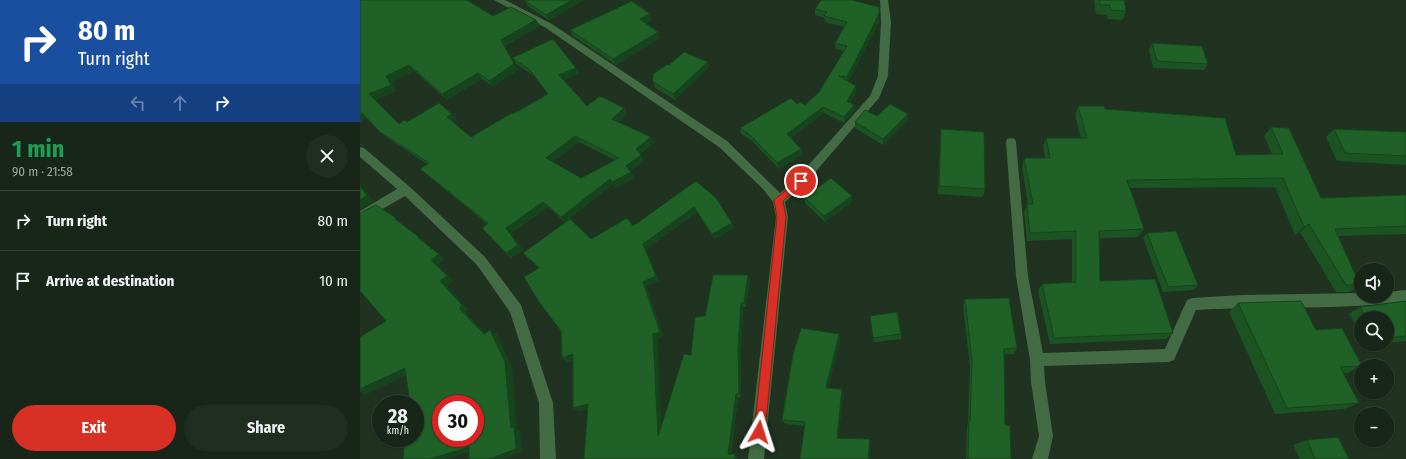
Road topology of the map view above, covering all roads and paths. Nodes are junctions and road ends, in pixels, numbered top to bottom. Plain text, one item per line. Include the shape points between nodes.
1 (498, 0) edge
2 (884, 0) edge
3 (1011, 142) dead end
4 (360, 151) edge
5 (406, 190) junction
6 (779, 200) junction
7 (360, 217) edge
8 (1406, 296) edge
9 (1037, 360) junction
10 (548, 459) edge
11 (756, 459) edge
12 (1040, 459) edge

1 - 6 street via 549,26 723,144
2 - 6 street via 886,22 883,76 874,98 812,170
3 - 9 street via 1022,276
4 - 5 street
5 - 7 street
5 - 10 street via 481,261 516,309 546,403
6 - 11 street via 782,217
8 - 9 street via 1380,299 1192,304 1169,355
9 - 12 street via 1046,436

